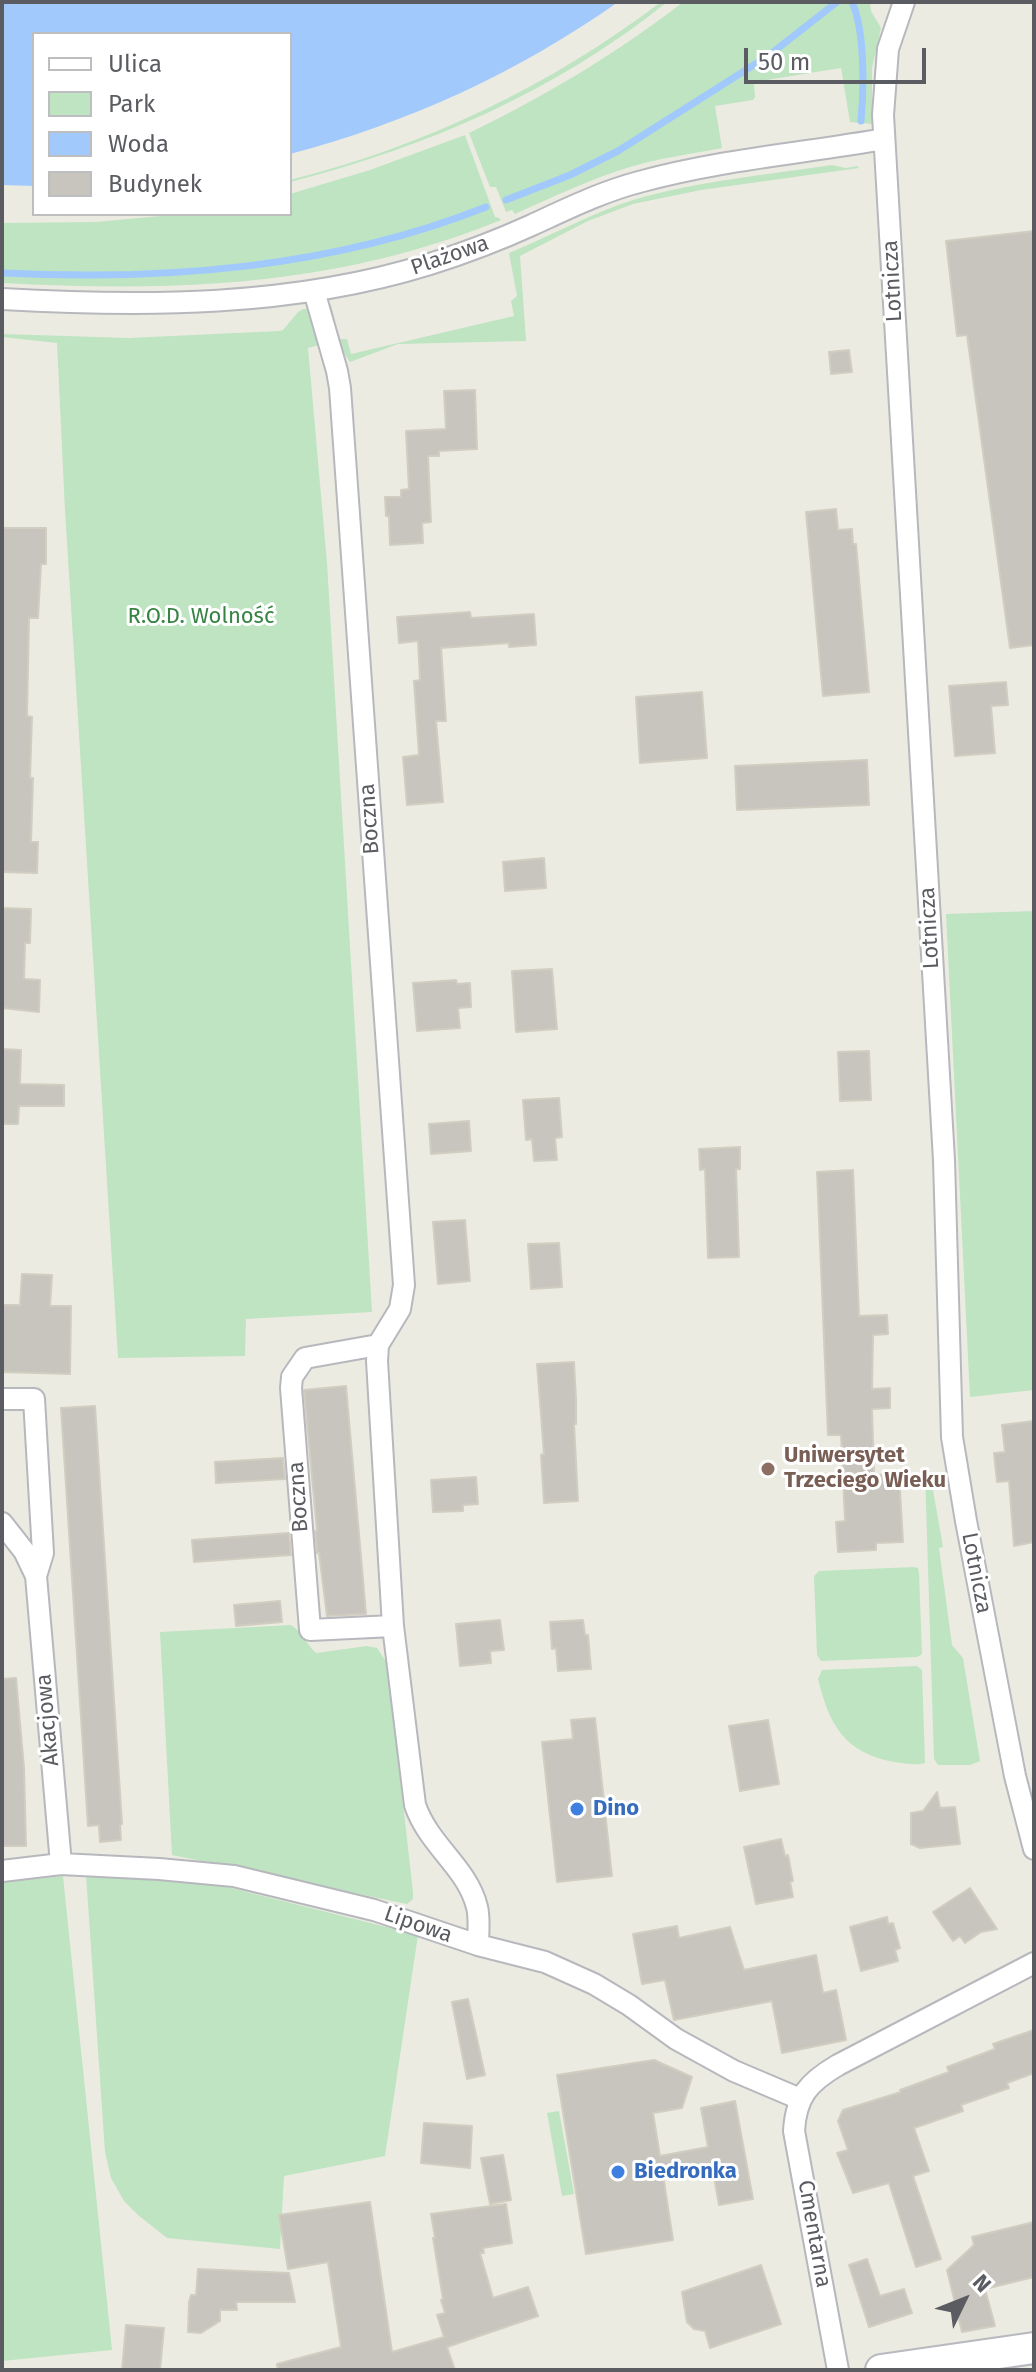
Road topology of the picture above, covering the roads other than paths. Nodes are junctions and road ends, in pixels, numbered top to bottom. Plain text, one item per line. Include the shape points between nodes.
1 (904, 2) edge
2 (884, 139) junction
3 (314, 291) junction
4 (2, 299) edge
5 (378, 1345) junction
6 (2, 1399) edge
7 (4, 1525) edge
8 (36, 1576) junction
9 (393, 1626) junction
10 (1034, 1849) edge
11 (61, 1864) junction
12 (2, 1871) edge
13 (478, 1945) junction
14 (1034, 1963) edge
15 (800, 2099) junction
16 (1034, 2348) edge
17 (838, 2370) edge
18 (881, 2370) edge

1 - 2 street, Lotnicza via 885,71
2 - 3 street, Plażowa via 638,182 457,255
2 - 10 street, Lotnicza via 944,1148 952,1437 1015,1776
3 - 4 street, Plażowa via 167,302
3 - 5 street, Boczna via 340,388 404,1285 400,1309
5 - 9 street, Boczna
5 - 9 street, Boczna via 305,1358 291,1388 310,1630
6 - 8 street, Akacjowa via 34,1399 43,1553
7 - 8 street, Akacjowa
8 - 11 street, Akacjowa
9 - 13 street, Boczna via 415,1805 426,1831 468,1885 478,1910
11 - 12 street, Lipowa
11 - 13 street, Lipowa via 234,1876 374,1910
13 - 15 street, Lipowa via 545,1962 594,1984 676,2039
14 - 15 street via 822,2074
15 - 17 street, Cmentarna via 794,2131
16 - 18 main road

